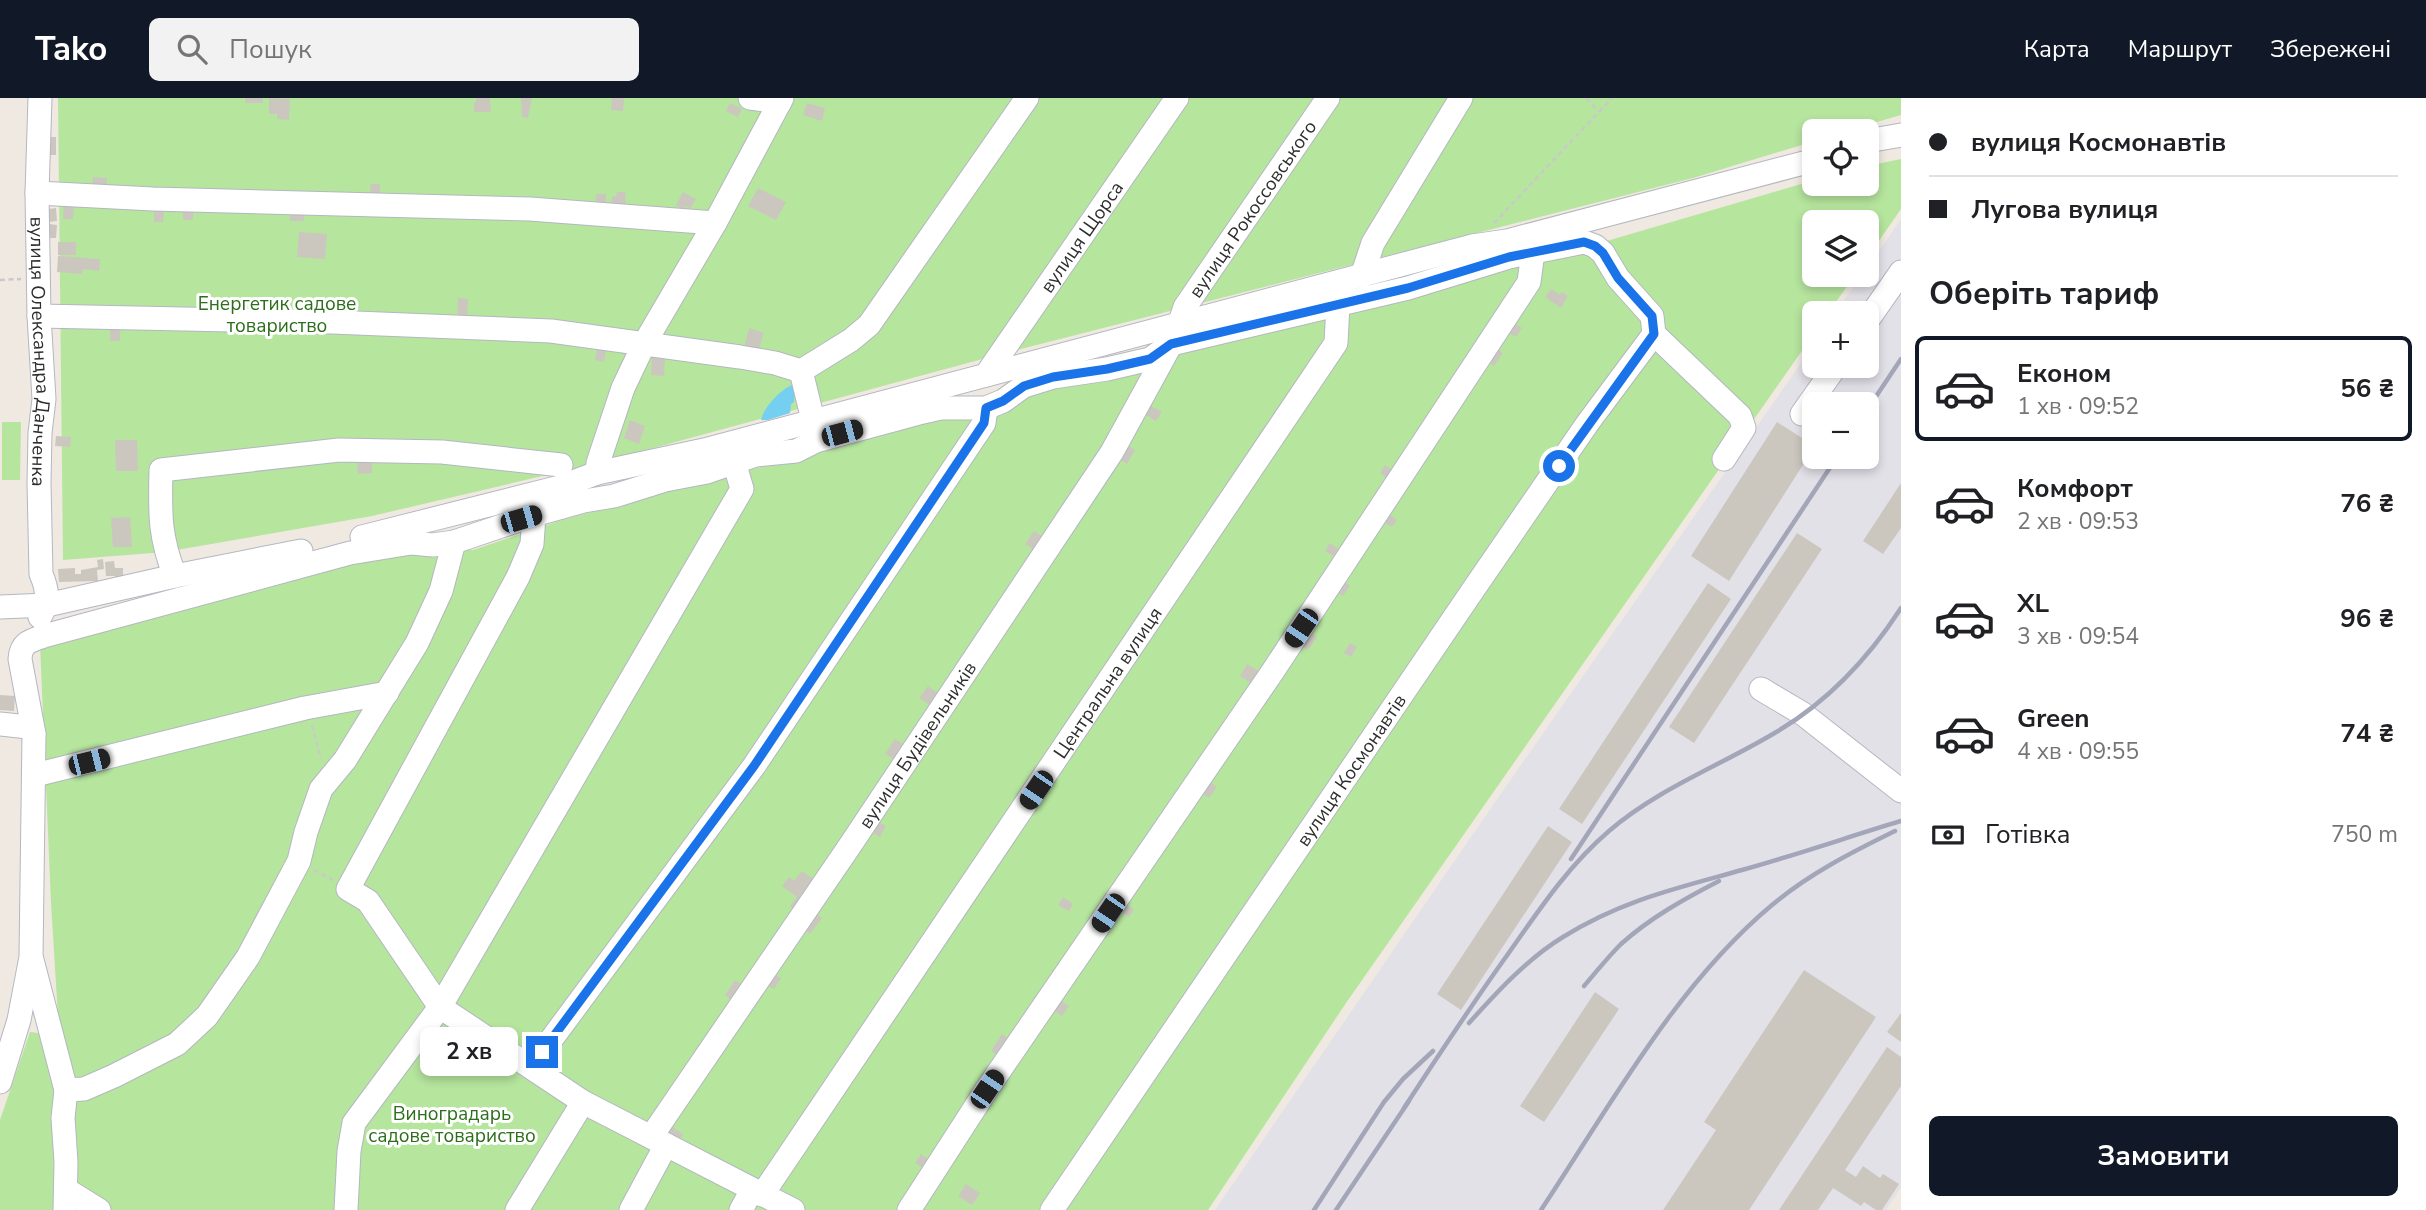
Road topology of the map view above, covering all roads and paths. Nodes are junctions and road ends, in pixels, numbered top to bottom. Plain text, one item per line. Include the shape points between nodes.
1 (40, 98) edge
2 (750, 98) edge
3 (1027, 98) edge
4 (1177, 98) edge
5 (1328, 98) edge
6 (1461, 98) edge
7 (1586, 98) edge
8 (1612, 98) edge
9 (781, 100) edge
10 (1598, 111) junction
11 (1901, 135) edge
12 (1879, 139) edge
13 (1802, 163) edge
14 (37, 193) junction
15 (715, 223) junction
16 (1472, 246) junction
17 (1533, 252) junction
18 (1901, 272) edge
19 (1362, 276) junction
20 (1338, 304) junction
21 (1879, 304) edge
22 (40, 316) junction
23 (1180, 322) junction
24 (1654, 334) junction
25 (644, 344) junction
26 (1171, 344) junction
27 (801, 371) junction
28 (986, 375) junction
29 (986, 408) junction
30 (813, 420) junction
31 (1724, 459) dead end
32 (734, 462) junction
33 (561, 465) dead end
34 (597, 473) junction
35 (534, 515) junction
36 (454, 542) junction
37 (175, 576) junction
38 (47, 605) junction
39 (0, 607) edge
40 (25, 643) junction
41 (1761, 689) dead end
42 (387, 693) junction
43 (304, 708) junction
44 (0, 724) edge
45 (34, 734) junction
46 (35, 775) junction
47 (321, 789) junction
48 (1901, 791) edge
49 (299, 861) junction
50 (348, 889) junction
51 (31, 957) junction
52 (440, 1007) junction
53 (534, 1069) junction
54 (0, 1082) edge
55 (66, 1090) junction
56 (583, 1102) junction
57 (658, 1141) junction
58 (757, 1192) junction
59 (66, 1200) edge
60 (100, 1210) edge
61 (346, 1210) edge
62 (517, 1210) edge
63 (631, 1210) edge
64 (741, 1210) edge
65 (793, 1210) edge
66 (909, 1210) edge
67 (1052, 1210) edge

1 - 14 street, вулиця Олександра Данченка
2 - 9 street
3 - 27 street via 869,325
4 - 28 street, вулиця Щорса
5 - 23 street, вулиця Рокоссовського via 1185,307
6 - 19 street via 1373,243
7 - 10 path
8 - 10 path
9 - 15 street
10 - 16 path
11 - 12 street
13 - 16 street via 1507,241
14 - 15 street via 530,209
14 - 22 street, вулиця Олександра Данченка
15 - 25 street
16 - 19 street
17 - 20 street
17 - 24 street via 1584,242 1595,246 1652,316
17 - 66 street via 1529,282
18 - 21 street
19 - 23 street
20 - 26 street
20 - 58 street, Центральна вулиця via 1336,344
22 - 25 street via 551,331
22 - 38 street, вулиця Олександра Данченка via 44,399 39,483 41,574
23 - 28 street
24 - 31 street via 1740,416 1744,428
24 - 67 street, вулиця Космонавтів via 1465,601
25 - 27 street
25 - 34 street via 623,388
26 - 29 street via 1150,359 1024,386
26 - 57 street, вулиця Будівельників via 1112,452
27 - 30 street
28 - 30 street
29 - 32 street via 941,408 796,450
29 - 53 street via 984,423 754,766 542,1052
30 - 34 street
32 - 35 street
32 - 52 street via 742,489
33 - 37 street via 442,452 339,450 161,470 160,529
34 - 37 street via 560,487 388,531
35 - 36 street
35 - 50 street via 532,544 518,577
36 - 40 street via 411,543 350,553
36 - 42 street via 430,617
37 - 38 street
38 - 39 street
38 - 40 street
40 - 45 street via 20,659
41 - 48 street via 1803,714
42 - 43 street
42 - 47 street
43 - 46 street
43 - 47 path via 325,778
44 - 45 street via 28,727
45 - 46 street
46 - 51 street
47 - 49 street
49 - 50 path
49 - 55 street via 248,957 207,1016 177,1044 84,1089
50 - 52 street via 368,901
51 - 54 street via 19,1020
51 - 55 street
52 - 53 street
52 - 61 street via 354,1123
53 - 56 street
55 - 59 street
56 - 57 street
56 - 62 street
57 - 58 street
57 - 63 street, вулиця Будівельників
58 - 64 street, Центральна вулиця
58 - 65 street
59 - 60 street

